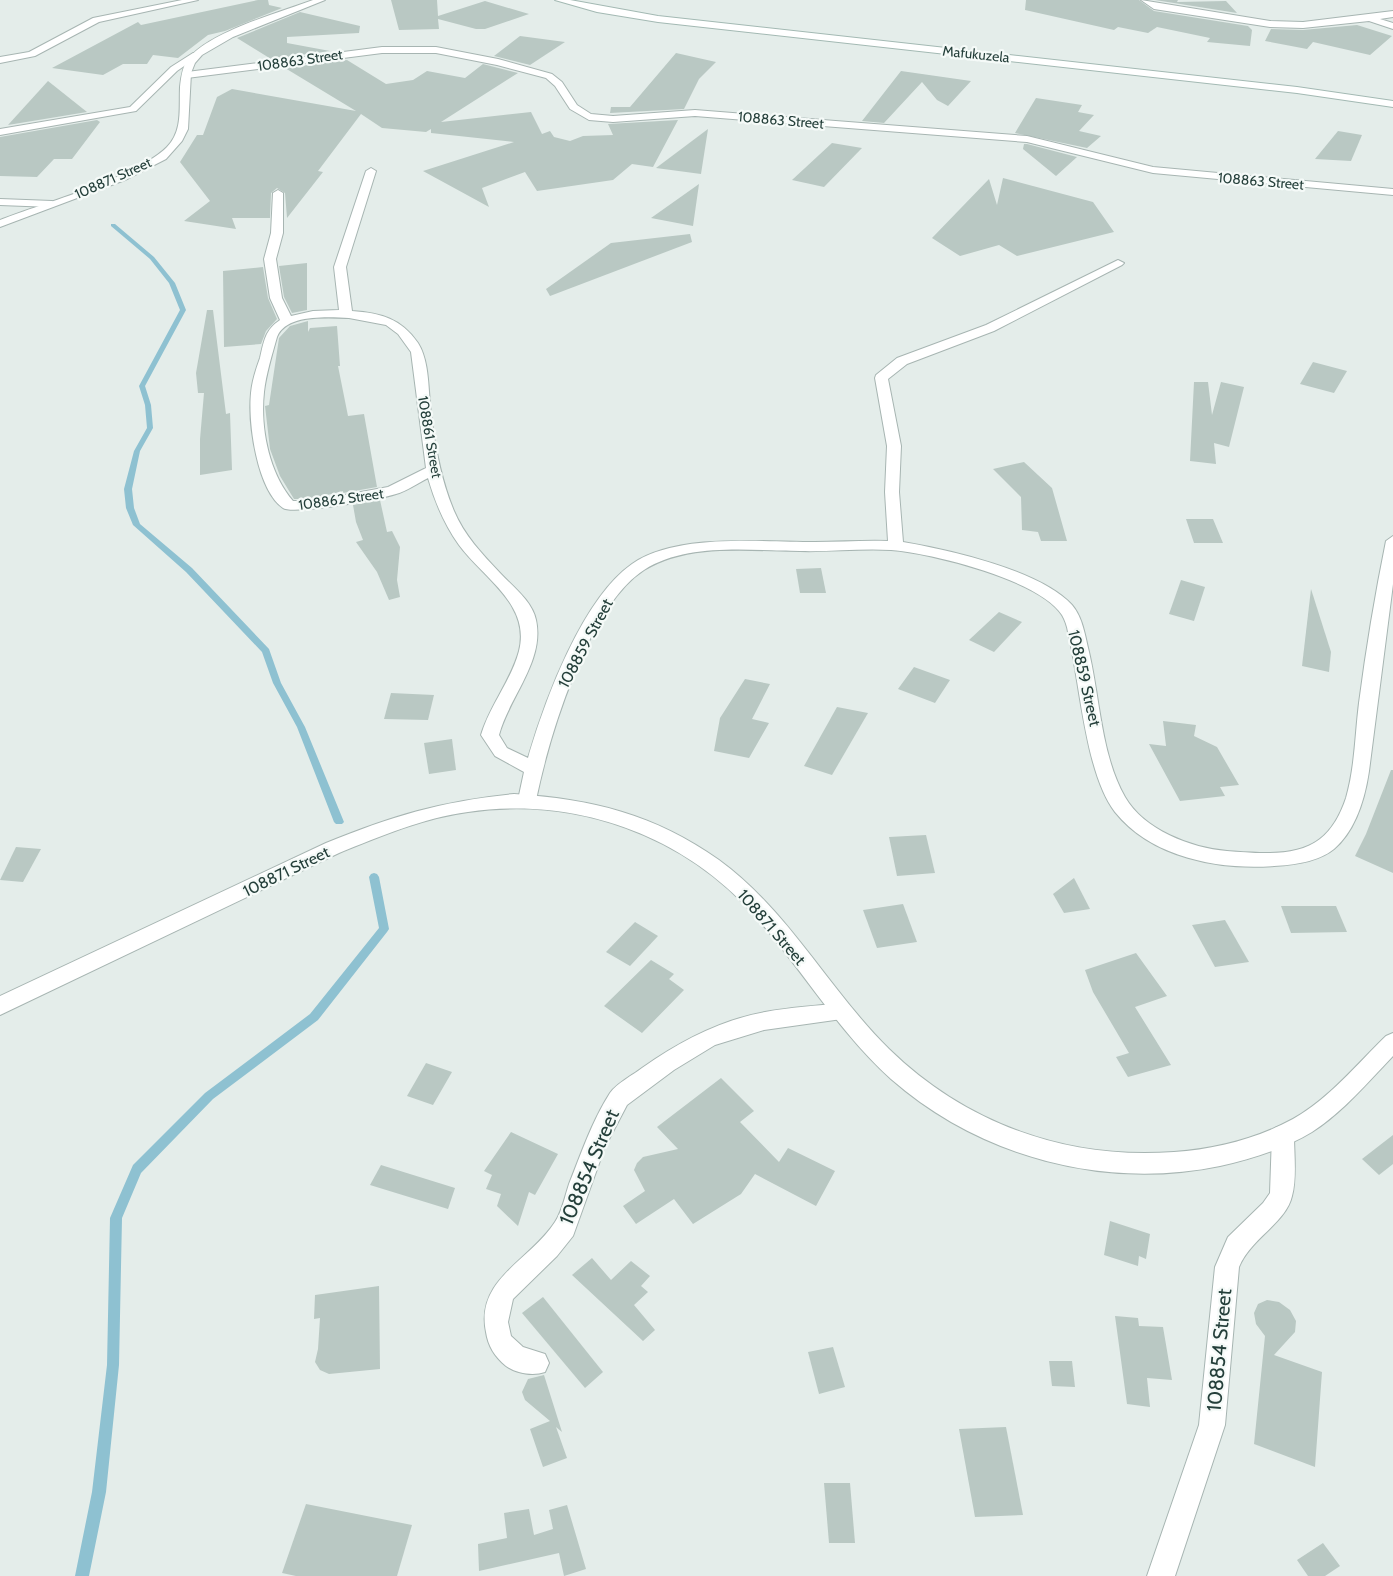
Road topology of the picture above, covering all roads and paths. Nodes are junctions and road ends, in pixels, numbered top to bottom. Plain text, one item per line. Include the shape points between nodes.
1 (194, 0) edge
2 (321, 0) edge
3 (559, 0) edge
4 (1145, 0) edge
5 (1393, 14) edge
6 (1370, 18) junction
7 (1393, 26) edge
8 (196, 55) junction
9 (0, 60) edge
10 (187, 75) junction
11 (1393, 104) edge
12 (0, 132) edge
13 (371, 171) dead end
14 (1393, 192) edge
15 (278, 193) dead end
16 (0, 202) edge
17 (52, 204) junction
18 (2, 225) edge
19 (1118, 263) dead end
20 (346, 314) junction
21 (287, 321) junction
22 (433, 470) junction
23 (1393, 541) edge
24 (896, 546) junction
25 (531, 768) junction
26 (527, 800) junction
27 (0, 1006) edge
28 (842, 1011) junction
29 (1393, 1042) edge
30 (1283, 1136) junction
31 (536, 1363) dead end
32 (1161, 1576) edge

1 - 9 street via 96,20 32,54
2 - 8 street via 234,33
3 - 11 street, Mafukuzela via 658,19
4 - 6 street via 1154,6 1270,24
5 - 6 street
6 - 7 street
8 - 10 street, 108871 Street
8 - 12 street via 174,69 133,110
10 - 14 street, 108863 Street via 382,50 436,50 549,76 559,84 573,108 589,117 705,114 1027,139 1153,170
10 - 17 street, 108871 Street via 184,128 171,148 136,171
13 - 20 street via 340,267
15 - 21 street via 277,232 270,259 276,298
16 - 17 street
17 - 18 street, 108871 Street
19 - 24 street via 990,328 902,361 881,378 894,446
20 - 21 street
20 - 22 street, 108861 Street via 387,321 408,337 417,352
21 - 22 street, 108862 Street via 275,328 271,336 257,397 258,426 268,471 282,499 297,507 373,496 393,492
22 - 25 street, 108861 Street via 448,516 479,559 523,607 528,620 524,667 500,706 490,735 501,752
23 - 24 street, 108859 Street via 1356,795 1344,822 1326,846 1296,858 1257,860 1214,859 1176,847 1140,825 1120,805 1107,776 1077,634 1068,610 1048,593 968,560
24 - 25 street, 108859 Street via 710,547 669,554 639,566 620,582 598,611 562,685
25 - 26 street, 108859 Street
26 - 27 street, 108871 Street via 429,813 359,835
26 - 28 street, 108871 Street via 596,810 674,838 711,863 759,907
28 - 30 street, 108871 Street via 915,1087 957,1114 1003,1136 1058,1154 1110,1163 1170,1164 1224,1156
28 - 31 street, 108854 Street via 764,1021 709,1038 666,1063 619,1098 595,1145 565,1228 503,1293 496,1322 500,1342 516,1358
29 - 30 street, 108871 Street via 1322,1112
30 - 32 street, 108854 Street via 1281,1196 1236,1245 1227,1267 1212,1425

